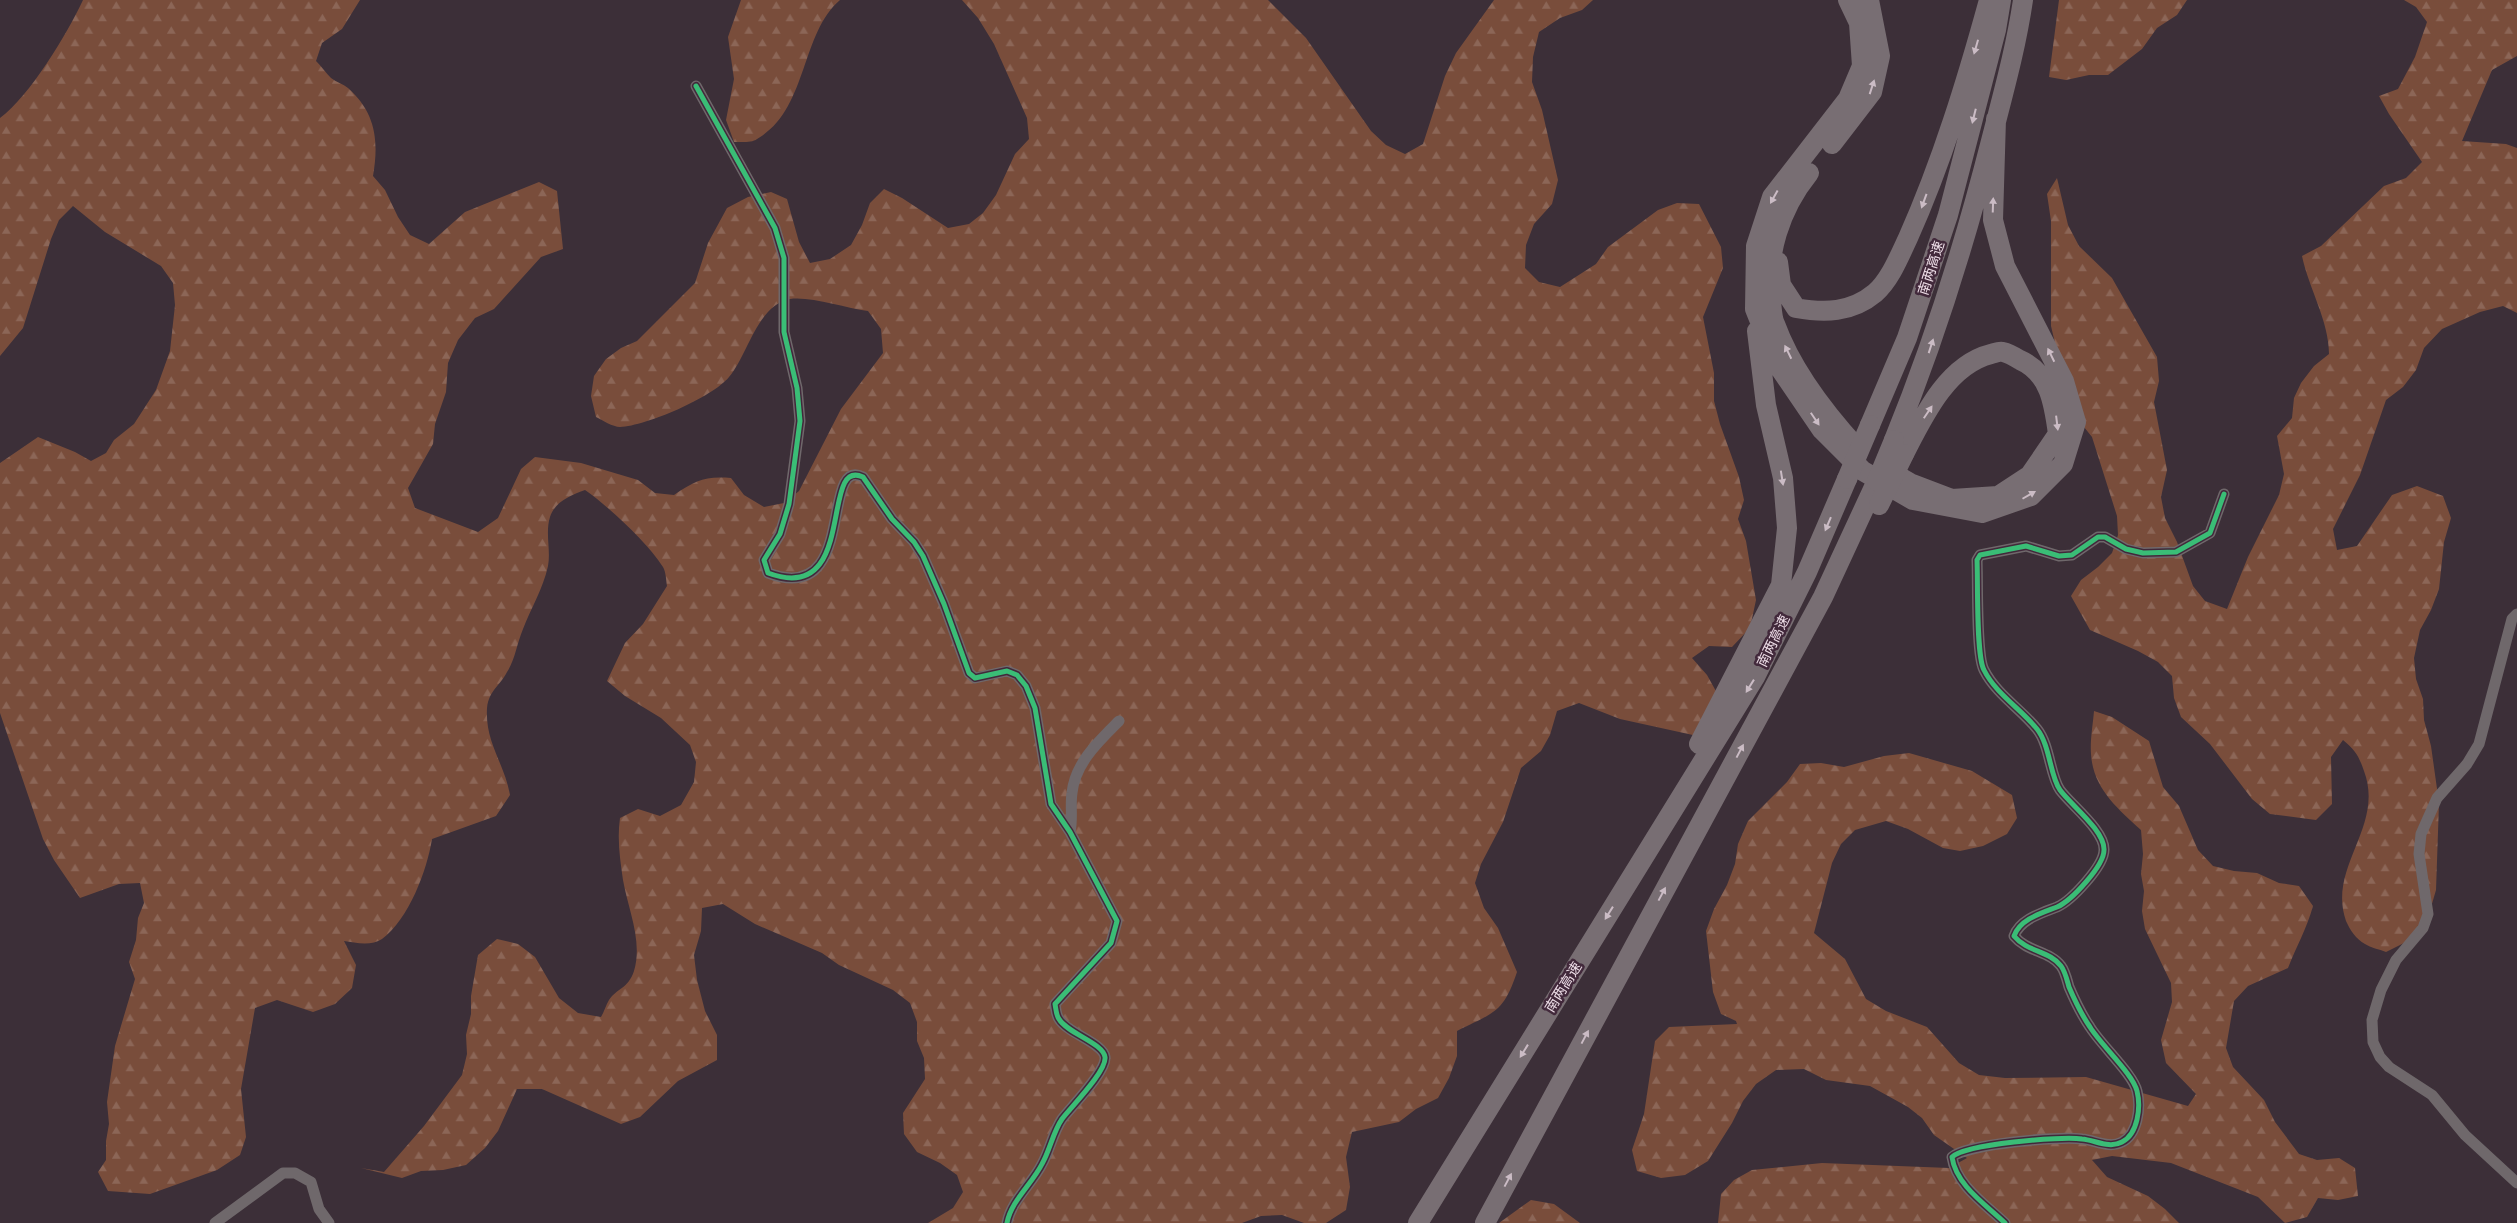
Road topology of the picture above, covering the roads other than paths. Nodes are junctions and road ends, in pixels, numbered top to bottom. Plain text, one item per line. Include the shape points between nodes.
1 (1848, 0) edge
2 (1869, 0) edge
3 (1989, 0) edge
4 (2001, 0) edge
5 (2023, 0) edge
6 (696, 86) dead end
7 (1996, 119) junction
8 (1840, 122) junction
9 (1769, 232) junction
10 (1755, 309) junction
11 (1899, 447) junction
12 (2224, 494) dead end
13 (2517, 614) edge
14 (1118, 721) dead end
15 (1070, 832) junction
16 (1624, 890) junction
17 (2517, 1183) edge
18 (215, 1223) edge
19 (329, 1223) edge
20 (1007, 1223) edge
21 (1418, 1223) edge
22 (1485, 1223) edge
23 (2004, 1223) edge

1 - 8 highway via 1859,23 1862,66
8 -> 2 highway via 1872,92 1880,56
3 -> 9 highway via 1972,62 1922,207 1896,265 1875,293 1850,308 1821,313 1796,308 1781,284
4 -> 16 highway, 南两高速, bridge via 1948,216 1907,338 1806,572 1755,677
5 - 7 highway, 南两高速 via 2017,38
6 - 15 street via 775,228 784,258 784,332 797,388 800,421 788,504 780,534 764,560 765,568 768,573 791,578 804,576 818,567 826,557 834,535 836,508 843,484 850,476 863,477 923,556 969,673 975,678 1007,671 1017,675 1026,686 1035,708 1050,804
10 -> 7 highway via 1777,364 1822,430 1862,472 1913,500 1982,513 2031,496 2063,464 2076,422 2064,381 2005,266 1993,220
11 -> 7 highway, 南两高速 via 1965,239
8 - 9 highway via 1772,196
9 - 10 highway via 1756,246
11 -> 9 highway via 1918,427 1947,382 1976,358 2002,352 2028,363 2044,379 2054,401 2058,434 2030,475 1998,496 1952,499 1910,482 1867,459 1799,375 1774,323 1769,285
10 -> 16 highway via 1766,405 1783,478 1787,528 1781,585
22 -> 11 highway, 南两高速, bridge via 1823,597
12 - 23 street via 2210,533 2176,552 2143,553 2098,537 2072,555 2059,556 2026,546 1980,555 1977,560 1983,669 2038,731 2058,788 2100,835 2104,850 2099,865 2072,896 2028,920 2014,936 2021,945 2052,958 2061,966 2079,1012 2137,1090 2138,1116 2133,1132 2124,1142 2107,1145 2083,1139 2057,1138 1974,1148 1952,1156 1961,1181
13 - 17 street via 2512,619 2479,744 2467,764 2437,798 2421,834 2419,854 2428,914 2423,928 2396,960 2381,990 2372,1020 2373,1042 2389,1068 2432,1095 2465,1135
14 - 15 street via 1090,751 1079,771 1072,793
15 - 20 street via 1117,921 1111,943 1055,1004 1058,1018 1068,1029 1099,1048 1105,1060 1096,1079 1061,1121 1042,1165
16 -> 21 highway, 南两高速
18 - 19 street via 284,1173 295,1173 311,1182 319,1208

